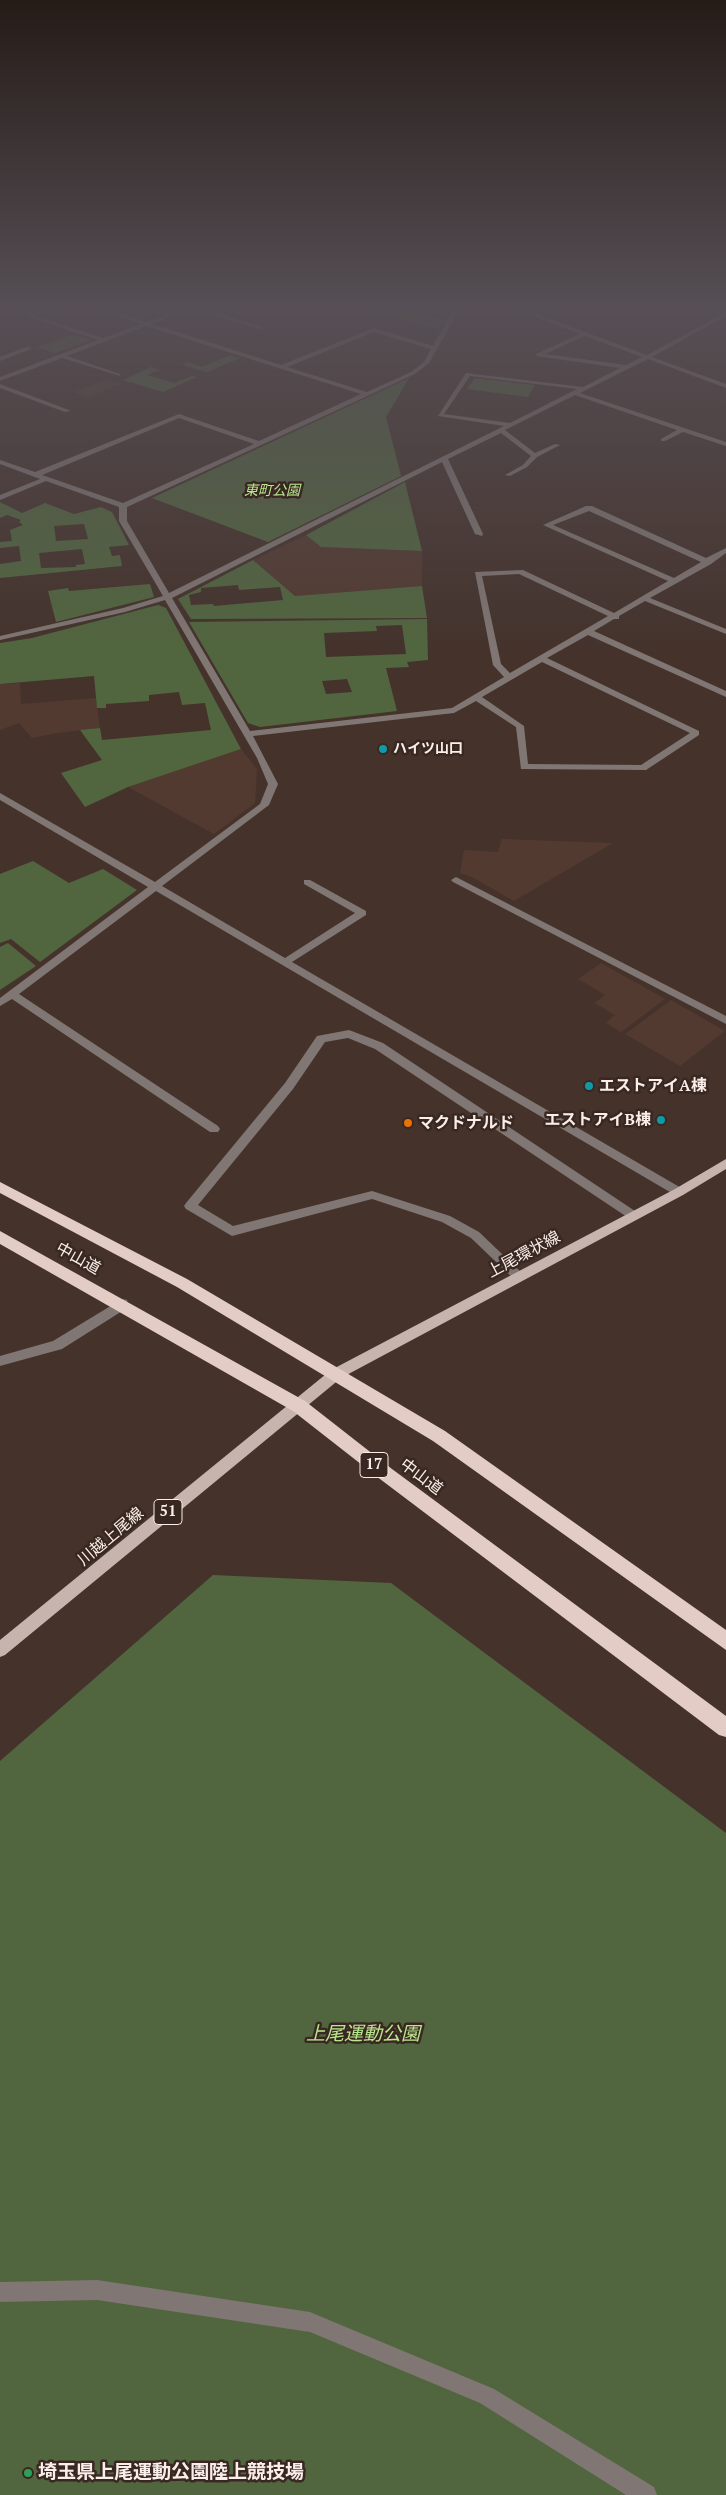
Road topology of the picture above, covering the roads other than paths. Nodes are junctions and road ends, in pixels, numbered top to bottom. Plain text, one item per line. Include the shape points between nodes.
1 (161, 423) edge
2 (201, 423) edge
3 (302, 423) edge
4 (500, 423) edge
5 (514, 423) edge
6 (664, 423) edge
7 (511, 425) junction
8 (501, 430) junction
9 (683, 430) junction
10 (663, 440) dead end
11 (258, 443) junction
12 (726, 444) edge
13 (557, 445) dead end
14 (535, 456) junction
15 (444, 459) junction
16 (0, 462) edge
17 (35, 475) junction
18 (508, 475) dead end
19 (45, 478) junction
20 (0, 498) edge
21 (123, 506) junction
22 (479, 534) dead end
23 (726, 550) edge
24 (711, 560) junction
25 (726, 564) edge
26 (673, 580) junction
27 (167, 597) junction
28 (647, 599) junction
29 (616, 617) junction
30 (589, 632) junction
31 (726, 632) edge
32 (0, 638) edge
33 (542, 659) junction
34 (510, 678) junction
35 (726, 694) edge
36 (476, 698) junction
37 (247, 734) junction
38 (0, 796) edge
39 (456, 880) dead end
40 (307, 882) dead end
41 (154, 887) junction
42 (285, 962) junction
43 (12, 994) junction
44 (0, 1003) edge
45 (726, 1020) edge
46 (214, 1129) dead end
47 (726, 1162) edge
48 (0, 1187) edge
49 (679, 1192) junction
50 (634, 1216) junction
51 (0, 1237) edge
52 (519, 1276) junction
53 (122, 1304) junction
54 (0, 1360) edge
55 (336, 1374) junction
56 (299, 1406) junction
57 (726, 1641) edge
58 (0, 1650) edge
59 (726, 1728) edge
60 (0, 2292) edge
61 (646, 2495) edge

1 - 17 street
2 - 11 street
3 - 11 street
4 - 7 street
5 - 7 street
6 - 9 street
7 - 8 street
8 - 14 street
8 - 15 street
9 - 10 street
9 - 12 street
11 - 21 street
13 - 14 street
14 - 18 street
15 - 22 street
15 - 27 street
16 - 17 street
17 - 19 street
19 - 20 street
19 - 21 street
21 - 27 street via 123,521
23 - 24 street
24 - 25 street
24 - 26 street
24 - 26 street via 589,508 547,525
26 - 28 street
27 - 32 street via 125,610
27 - 37 street
28 - 29 street
28 - 31 street
29 - 30 street
29 - 34 street via 520,572 478,574 497,665
30 - 33 street
30 - 35 street
33 - 34 street
33 - 36 street via 696,733 643,768 524,767 520,726
34 - 36 street
36 - 37 street via 454,710
37 - 41 street via 273,784 264,805
38 - 41 street
39 - 45 street
40 - 42 street via 362,913
41 - 42 street
41 - 43 street
42 - 49 street
43 - 44 street
43 - 46 street
47 - 49 main road, 上尾環状線
48 - 55 highway, 中山道 via 182,1283
49 - 50 main road, 上尾環状線
50 - 52 main road, 上尾環状線
50 - 52 street via 379,1046 350,1034 321,1039 289,1086 190,1206 232,1230 372,1195 446,1219 475,1235
51 - 53 highway, 中山道 / 17
52 - 55 main road, 上尾環状線
53 - 54 street via 57,1345
53 - 56 highway, 中山道 / 17
55 - 56 main road, 川越上尾線 / 51
55 - 57 highway, 中山道 via 439,1436
56 - 58 main road, 川越上尾線 / 51
56 - 59 highway, 中山道 / 17
60 - 61 street via 97,2290 310,2322 487,2396

